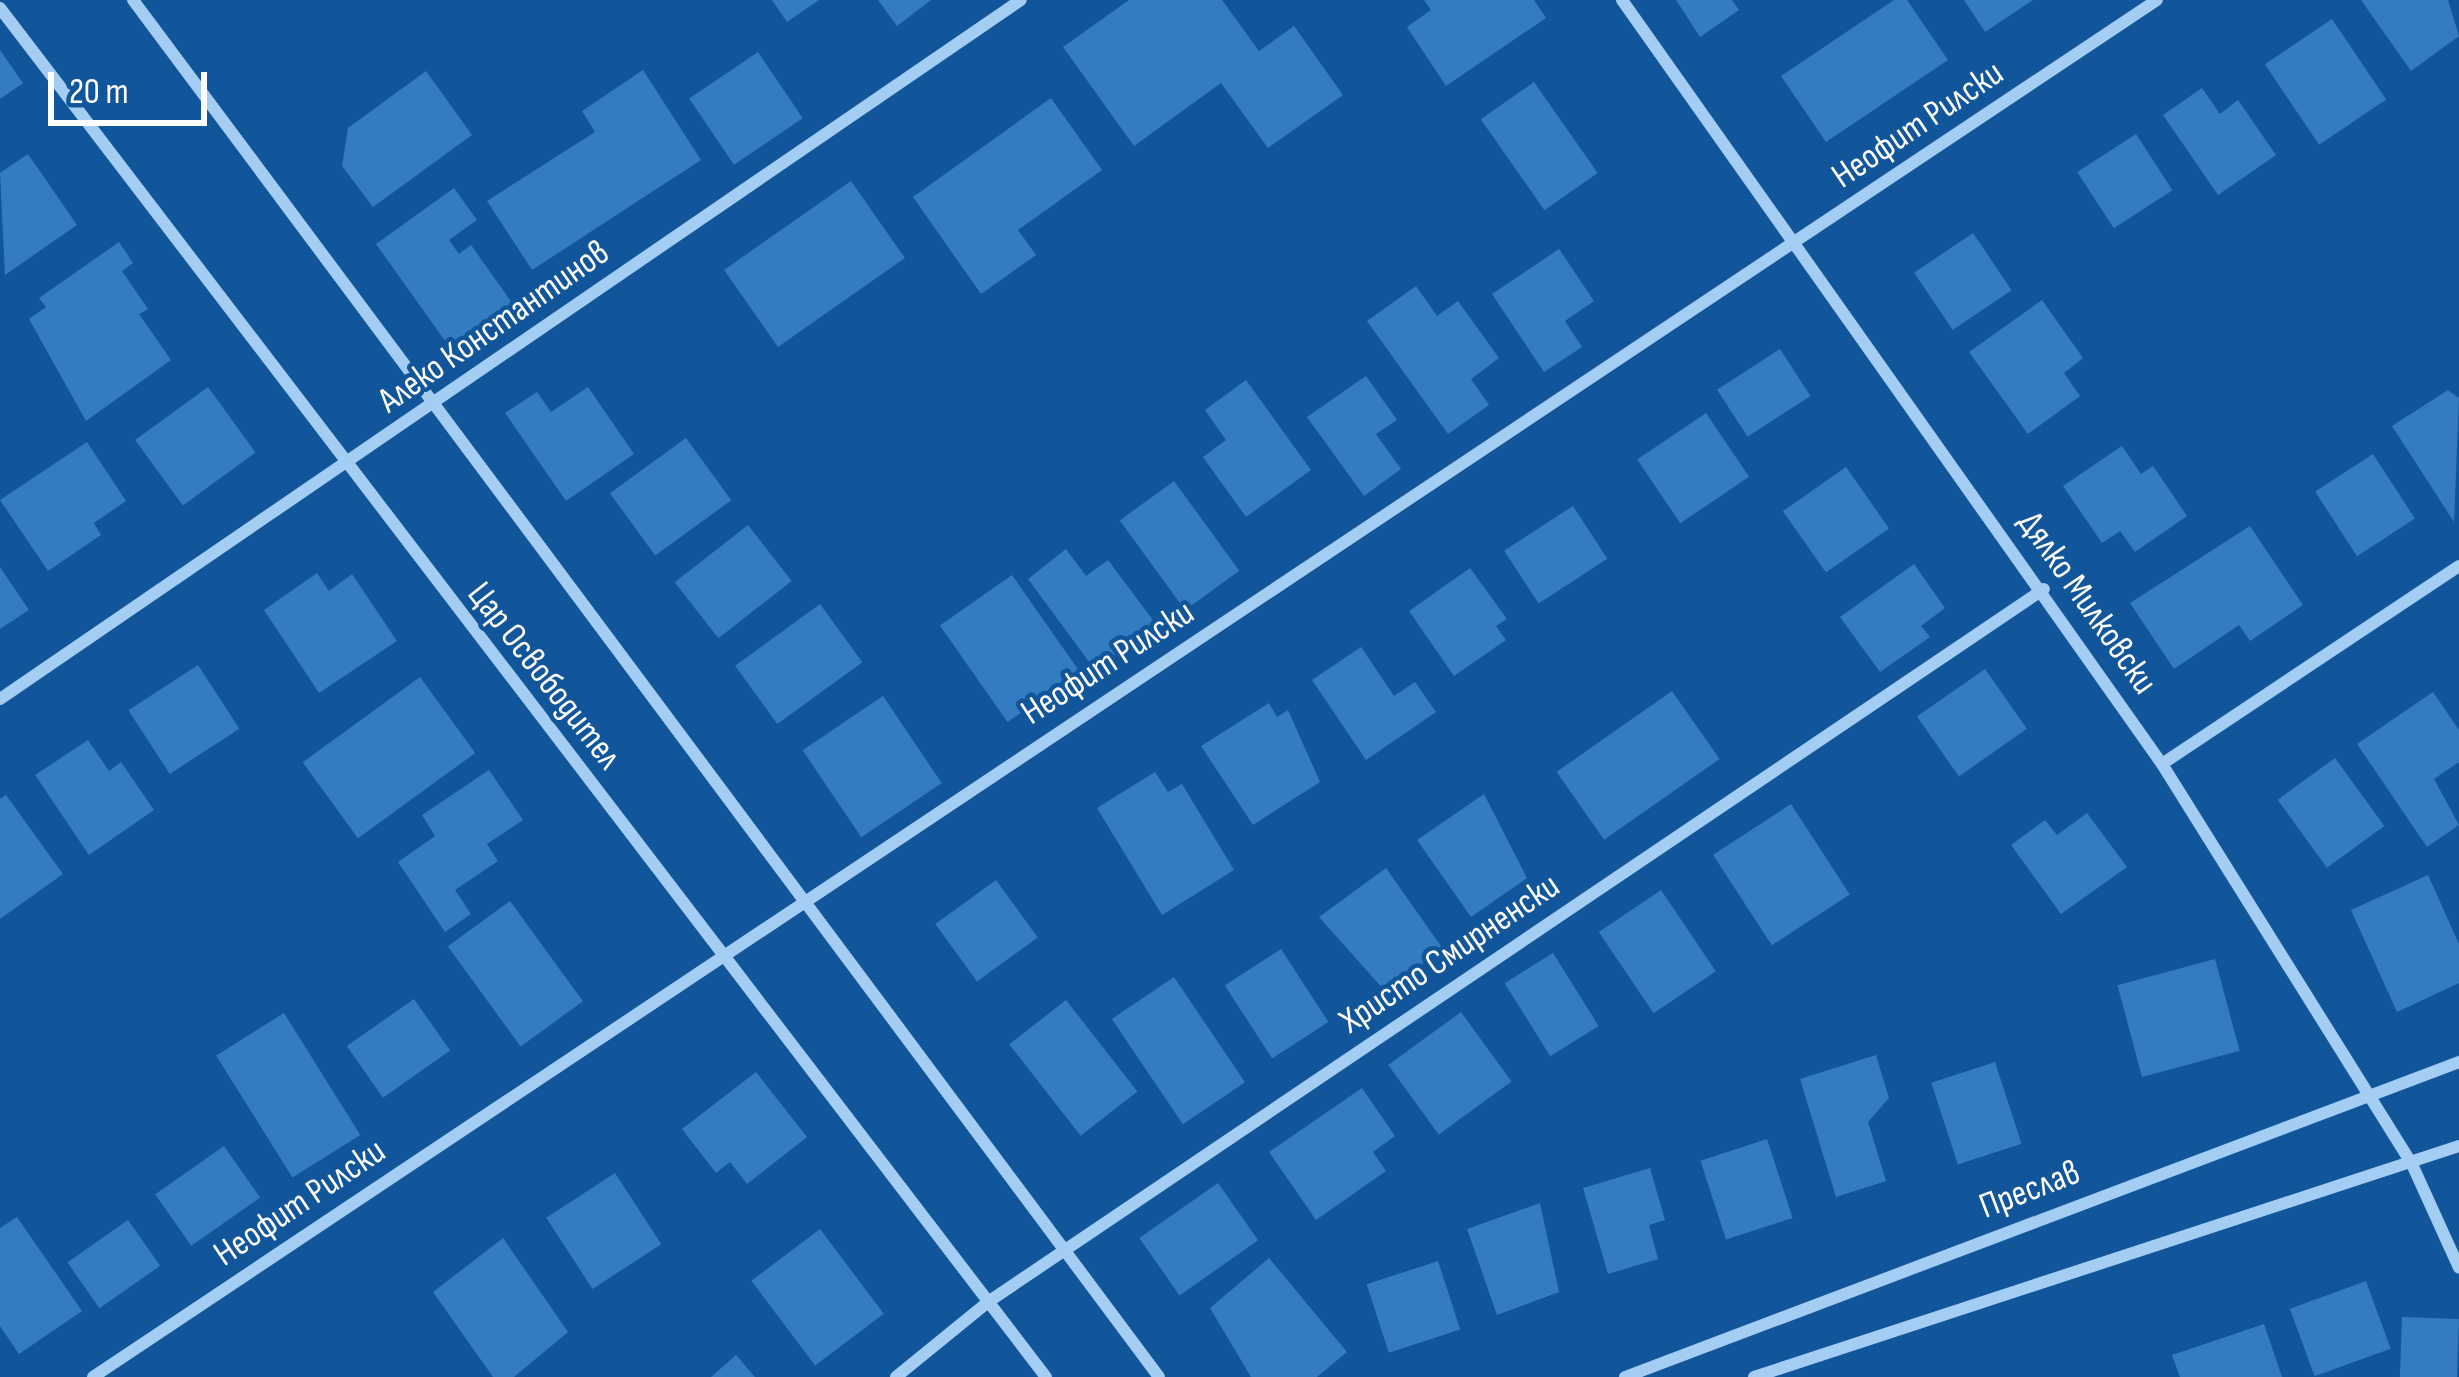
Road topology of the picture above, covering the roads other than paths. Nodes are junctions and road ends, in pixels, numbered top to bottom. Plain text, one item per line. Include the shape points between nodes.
1 (133, 0) edge
2 (1021, 0) edge
3 (1622, 0) edge
4 (2158, 0) edge
5 (0, 8) edge
6 (1792, 246) junction
7 (438, 400) junction
8 (346, 469) junction
9 (2459, 566) edge
10 (2044, 589) junction
11 (0, 699) edge
12 (2162, 764) junction
13 (808, 898) junction
14 (724, 958) junction
15 (2459, 1062) edge
16 (2368, 1094) junction
17 (2459, 1146) edge
18 (2411, 1162) junction
19 (1059, 1254) junction
20 (2459, 1268) edge
21 (988, 1302) junction
22 (93, 1377) edge
23 (896, 1377) edge
24 (1046, 1377) edge
25 (1159, 1377) edge
26 (1624, 1377) edge
27 (1754, 1377) edge

1 - 7 street
2 - 7 street, Алеко Константинов
3 - 6 street, Дялко Милковски
4 - 6 street, Неофит Рилски
5 - 8 street, Цар Освободител
6 - 10 street, Дялко Милковски
6 - 13 street, Неофит Рилски
7 - 8 street, Алеко Константинов
7 - 13 street
8 - 11 street, Алеко Константинов
8 - 14 street, Цар Освободител
9 - 12 street
10 - 12 street, Дялко Милковски
10 - 19 street, Христо Смирненски
12 - 16 street, Дялко Милковски
13 - 14 street, Неофит Рилски
13 - 19 street
14 - 21 street, Цар Освободител
14 - 22 street, Неофит Рилски
15 - 16 street, Преслав
16 - 18 street, Дялко Милковски
16 - 26 street, Преслав
17 - 18 street
18 - 20 street, Дялко Милковски
18 - 27 street
19 - 21 street, Христо Смирненски
19 - 25 street
21 - 23 street, Христо Смирненски
21 - 24 street, Цар Освободител

